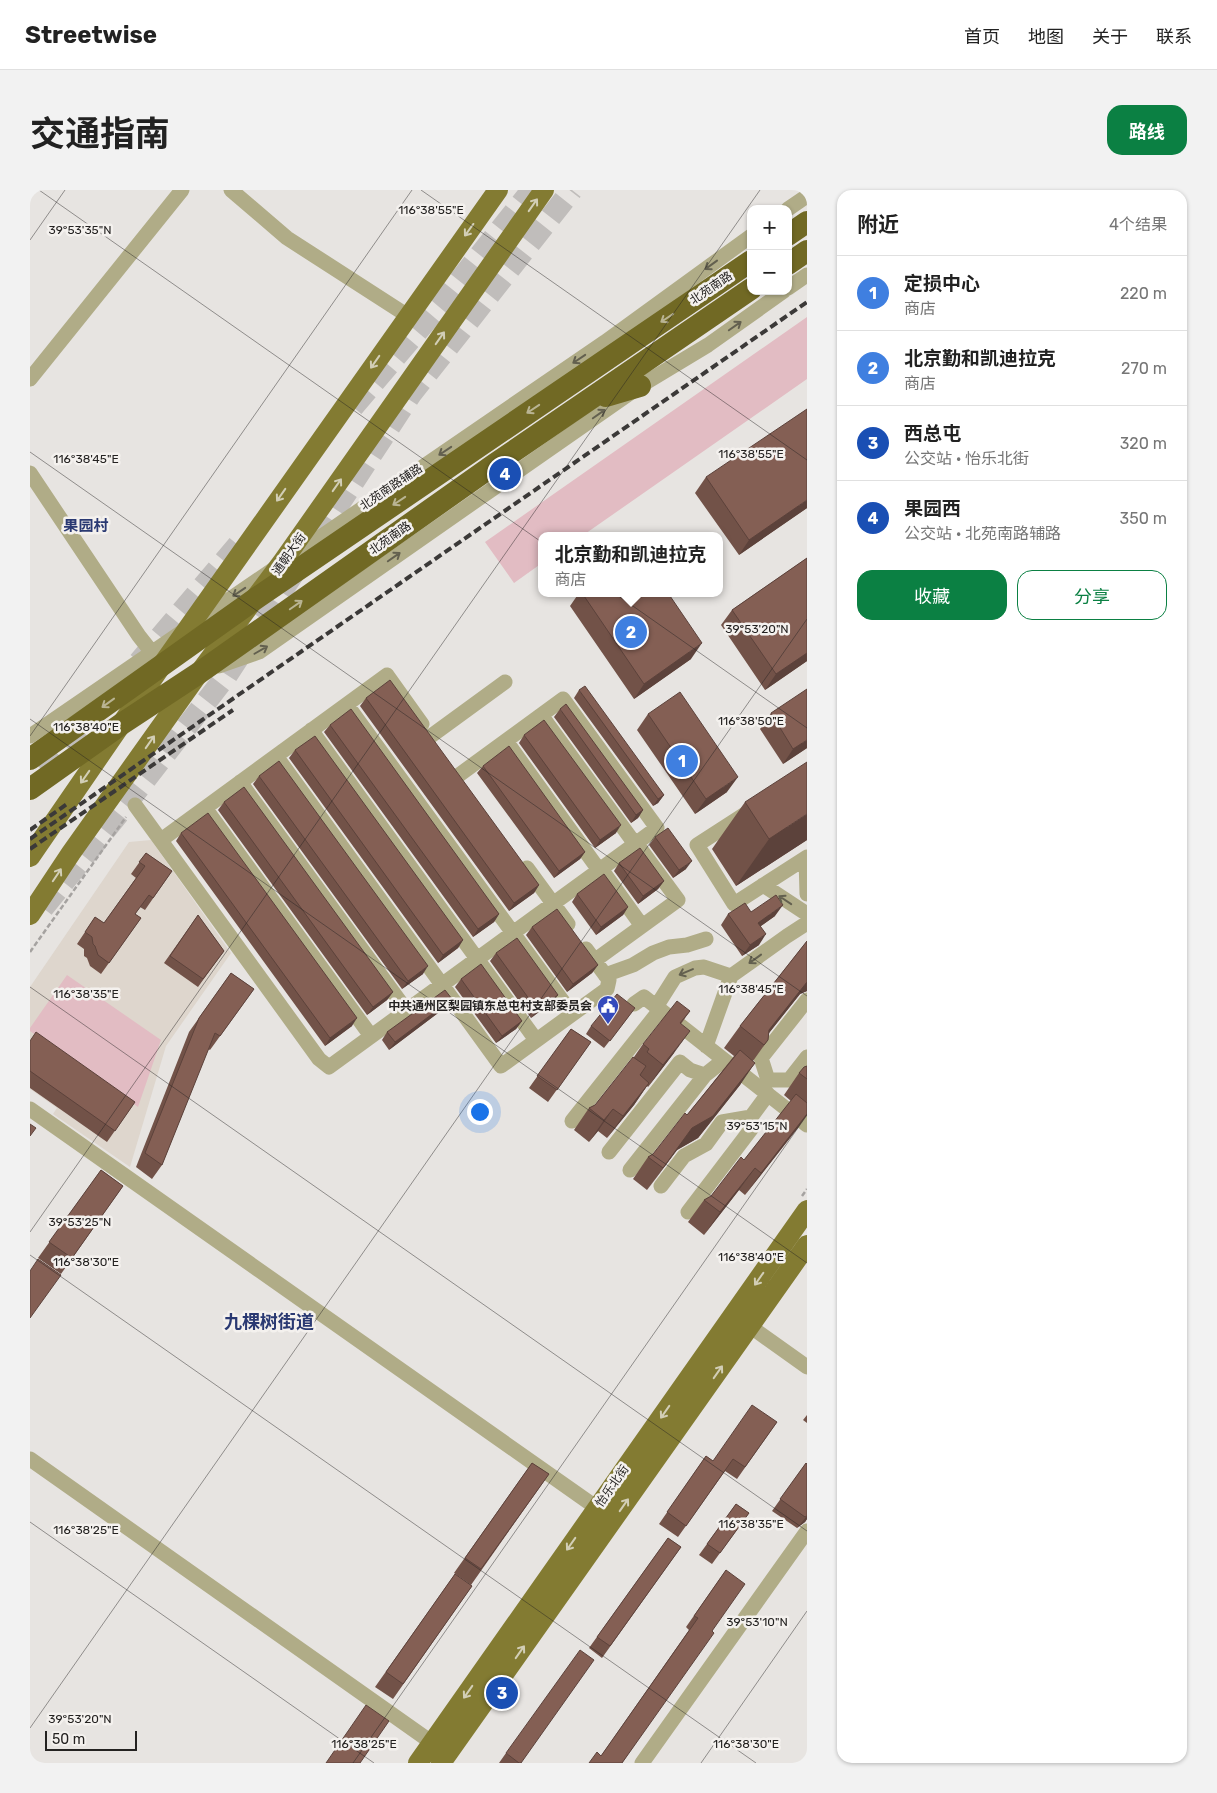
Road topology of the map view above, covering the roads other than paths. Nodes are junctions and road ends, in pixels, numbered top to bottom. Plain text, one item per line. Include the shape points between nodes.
1 (182, 190) edge
2 (231, 190) edge
3 (498, 190) edge
4 (544, 190) edge
5 (807, 196) edge
6 (792, 206) edge
7 (807, 222) edge
8 (792, 232) edge
9 (747, 239) edge
10 (807, 251) edge
11 (792, 261) edge
12 (747, 264) edge
13 (807, 275) edge
14 (792, 285) edge
15 (747, 292) edge
16 (778, 295) edge
17 (408, 316) junction
18 (30, 380) edge
19 (640, 386) junction
20 (584, 403) junction
21 (30, 473) edge
22 (284, 561) junction
23 (258, 597) junction
24 (189, 626) junction
25 (157, 658) junction
26 (199, 673) junction
27 (505, 682) dead end
28 (347, 704) junction
29 (541, 715) junction
30 (123, 723) junction
31 (311, 730) junction
32 (30, 736) edge
33 (431, 736) junction
34 (506, 740) junction
35 (442, 752) edge
36 (276, 756) junction
37 (30, 759) edge
38 (459, 775) edge
39 (240, 782) junction
40 (30, 789) edge
41 (135, 805) road end
42 (760, 805) edge
43 (205, 808) junction
44 (161, 840) junction
45 (635, 843) junction
46 (518, 855) edge
47 (30, 857) edge
48 (806, 857) edge
49 (600, 869) junction
50 (763, 885) junction
51 (807, 894) edge
52 (553, 904) junction
53 (807, 914) edge
54 (30, 916) edge
55 (807, 923) edge
56 (642, 926) junction
57 (513, 933) junction
58 (706, 939) dead end
59 (477, 959) junction
60 (594, 961) junction
61 (605, 975) junction
62 (731, 976) junction
63 (442, 985) junction
64 (807, 1000) edge
65 (634, 1004) dead end
66 (658, 1008) junction
67 (406, 1010) junction
68 (572, 1014) junction
69 (371, 1036) junction
70 (536, 1040) junction
71 (706, 1046) junction
72 (807, 1057) edge
73 (724, 1060) junction
74 (705, 1075) junction
75 (765, 1088) junction
76 (30, 1109) edge
77 (750, 1117) junction
78 (572, 1121) dead end
79 (807, 1125) edge
80 (661, 1186) edge
81 (807, 1210) edge
82 (688, 1212) dead end
83 (807, 1245) edge
84 (734, 1314) junction
85 (751, 1325) junction
86 (807, 1367) edge
87 (30, 1458) edge
88 (597, 1508) junction
89 (807, 1531) edge
90 (440, 1753) edge
91 (418, 1763) edge
92 (642, 1763) edge

1 - 18 street
2 - 17 street via 287,238
3 -> 17 main road
22 -> 4 main road, 通朝大街
5 - 6 street
7 - 8 highway
9 -> 22 street, 北苑南路辅路 via 605,342
10 - 11 highway
12 -> 23 highway, 北苑南路
13 - 14 street
15 - 20 highway, 北苑南路
19 -> 16 street via 708,345
17 -> 24 main road
19 - 20 highway
26 -> 19 street via 259,652
26 -> 20 highway, 北苑南路
21 - 25 street
22 - 23 main road, 通朝大街
22 -> 24 street, 北苑南路辅路
23 - 25 highway, 北苑南路
23 - 26 main road, 通朝大街
24 - 25 main road
25 - 30 main road
25 - 32 street
25 -> 37 highway, 北苑南路
26 - 30 highway, 北苑南路
54 -> 26 main road, 通朝大街
27 - 33 street
28 - 31 street
28 - 33 street via 387,675
28 - 57 street
29 - 34 street
29 - 45 street
29 - 45 street via 563,699 657,828
30 - 40 highway, 北苑南路
30 -> 47 main road
31 - 36 street
31 - 59 street
33 - 35 street
34 - 38 street
34 - 49 street
36 - 39 street
36 - 63 street
39 - 43 street
39 - 67 street
41 - 44 street
42 - 50 street via 697,845 734,904
43 - 44 street
43 - 69 street
44 - 69 street via 319,1059 329,1067
45 - 49 street
45 - 56 street via 678,900
46 - 52 street
48 - 50 street
48 - 51 street
49 - 52 street
49 - 56 street
53 -> 50 street
52 - 57 street
52 - 60 street
55 -> 62 street
56 - 60 street
57 - 59 street
57 - 68 street
58 - 61 street via 669,947 633,966
59 - 63 street
59 - 70 street
60 - 61 street
61 - 68 street via 607,989
62 -> 66 street via 695,968 675,977
62 - 71 street
63 - 67 street
63 - 70 street via 501,1066
64 - 75 street via 761,1058
65 - 66 street via 644,997
66 - 71 street
66 - 78 street
67 - 69 street
68 - 70 street
71 - 73 street
72 - 75 street via 789,1080
73 - 74 street
73 - 75 street
74 - 74 street via 634,1166 612,1149 680,1062
75 - 77 street
75 - 79 street
76 - 88 street
77 - 80 street via 722,1122 706,1144 684,1156
77 - 82 street via 752,1128
81 -> 84 main road, 怡乐北街
83 - 85 main road, 怡乐北街
84 - 85 street
84 -> 88 main road, 怡乐北街
85 - 86 street
90 -> 85 main road, 怡乐北街
87 - 90 street
88 -> 90 main road, 怡乐北街
89 - 92 street
90 - 91 main road, 怡乐北街

